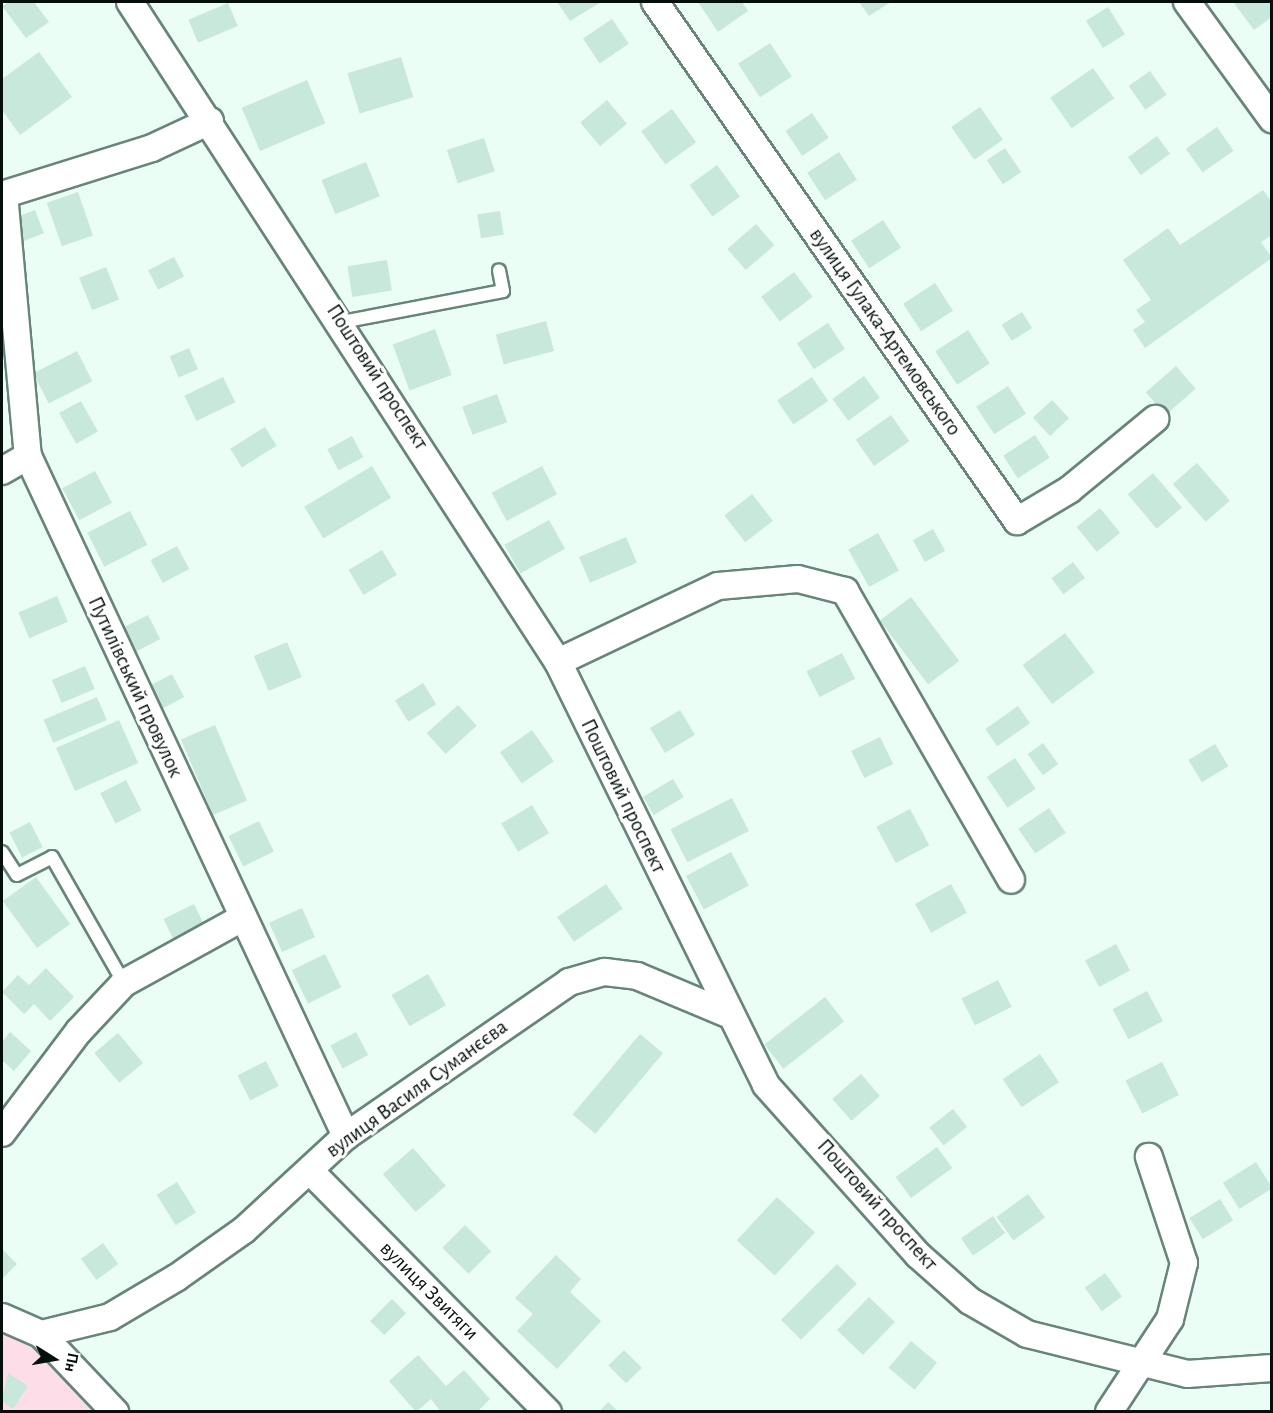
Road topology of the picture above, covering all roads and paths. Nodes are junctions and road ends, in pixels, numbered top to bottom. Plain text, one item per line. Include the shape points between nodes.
1 (130, 2) edge
2 (655, 2) edge
3 (1187, 2) edge
4 (1272, 119) edge
5 (210, 121) junction
6 (3, 195) edge
7 (499, 270) dead end
8 (342, 322) junction
9 (1155, 419) dead end
10 (28, 456) junction
11 (2, 471) edge
12 (558, 662) junction
13 (2, 852) edge
14 (1011, 879) dead end
15 (242, 918) junction
16 (124, 983) junction
17 (728, 1014) junction
18 (2, 1133) edge
19 (346, 1136) junction
20 (1149, 1157) dead end
21 (310, 1171) junction
22 (2, 1317) edge
23 (41, 1334) junction
24 (1139, 1366) junction
25 (1272, 1368) edge
26 (115, 1412) edge
27 (548, 1412) edge
28 (1109, 1412) edge

1 - 5 street, Поштовий проспект
2 - 9 street, вулиця Гулака-Артемовського via 1017,521 1069,490
3 - 4 street
5 - 6 street via 152,148
5 - 8 street, Поштовий проспект
6 - 10 street, Путилівський провулок
7 - 8 lane via 502,291
8 - 12 street, Поштовий проспект
10 - 11 street
10 - 15 street, Путилівський провулок
12 - 14 street via 718,586 798,579 845,591
12 - 17 street, Поштовий проспект
13 - 16 lane via 17,875 52,857
15 - 16 street
15 - 19 street, Путилівський провулок
16 - 18 street via 79,1031
17 - 19 street, вулиця Василя Суманєєва via 637,976 605,972 569,982
17 - 24 street, Поштовий проспект via 766,1085 918,1255 970,1301 1027,1334
19 - 21 street, вулиця Василя Суманєєва
20 - 24 street via 1184,1263 1170,1318
21 - 23 street, вулиця Василя Суманєєва via 244,1230 176,1278 110,1317
21 - 27 street, вулиця Звитяги
22 - 23 street
23 - 26 street
24 - 25 street, Поштовий проспект via 1187,1374
24 - 28 street

